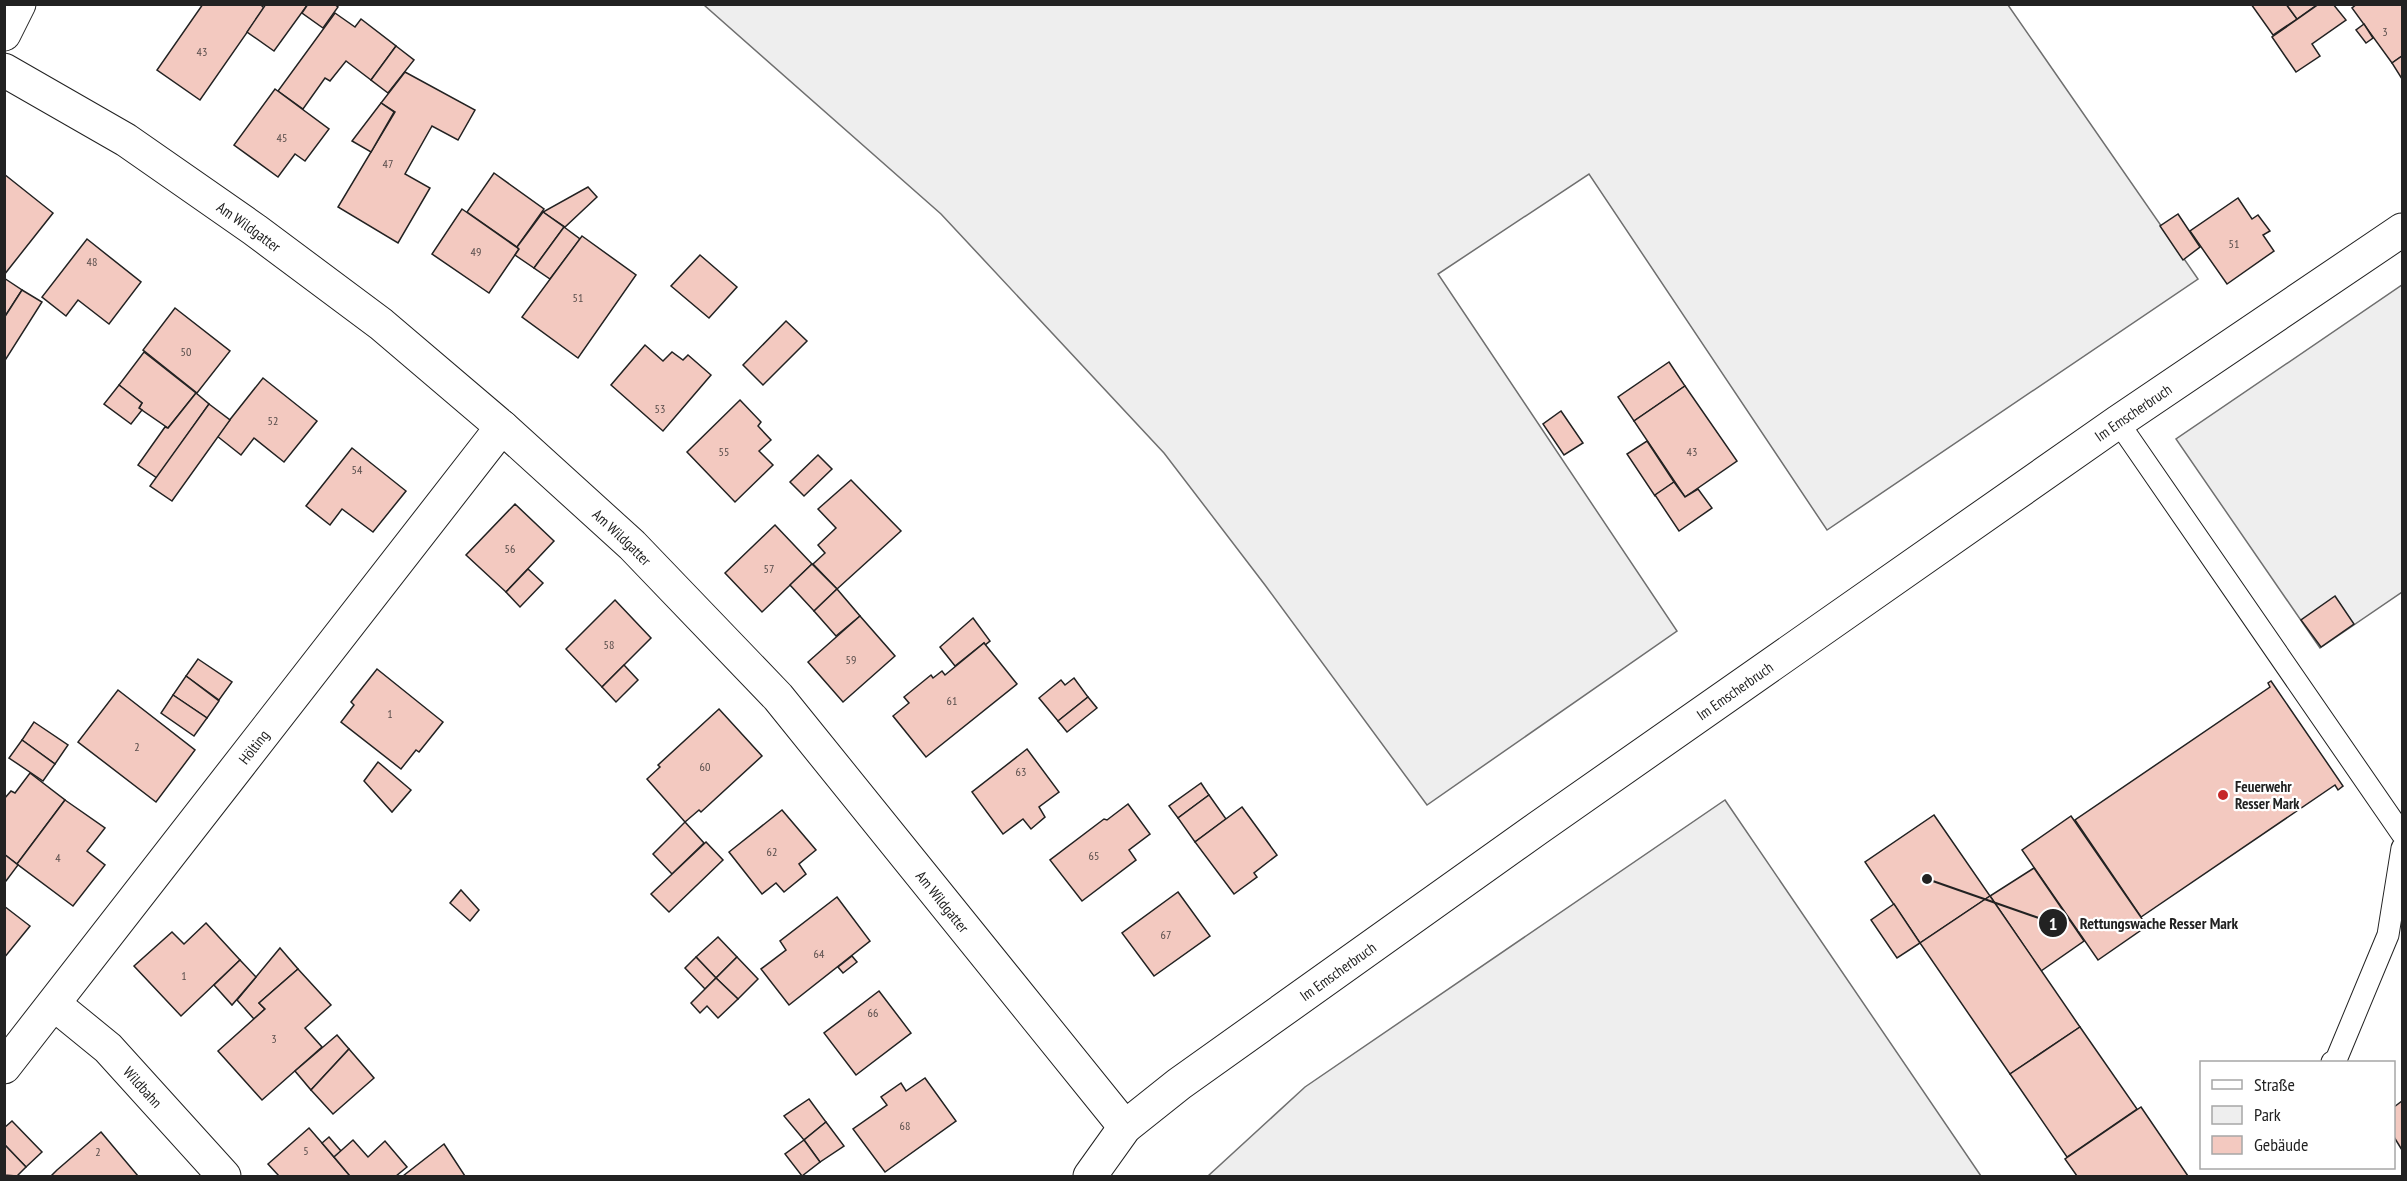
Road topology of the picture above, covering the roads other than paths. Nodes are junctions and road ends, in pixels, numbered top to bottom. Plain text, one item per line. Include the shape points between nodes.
1 (19, 4) edge
2 (4, 34) edge
3 (4, 70) edge
4 (2403, 230) edge
5 (2118, 422) junction
6 (502, 427) junction
7 (2403, 834) edge
8 (2403, 848) edge
9 (54, 1004) junction
10 (2334, 1061) edge
11 (4, 1067) edge
12 (1125, 1127) junction
13 (224, 1176) edge
14 (1090, 1176) edge

1 - 2 street
3 - 6 street, Am Wildgatter via 126,140 255,230 381,324
4 - 5 street, Im Emscherbruch
5 - 7 lane
5 - 12 street, Im Emscherbruch via 1538,828 1179,1084
6 - 9 street, Hölting
6 - 12 street, Am Wildgatter via 632,545 778,697
8 - 10 lane via 2388,935
9 - 11 street, Hölting
9 - 13 street, Wildbahn via 108,1048
12 - 14 street, Im Emscherbruch

